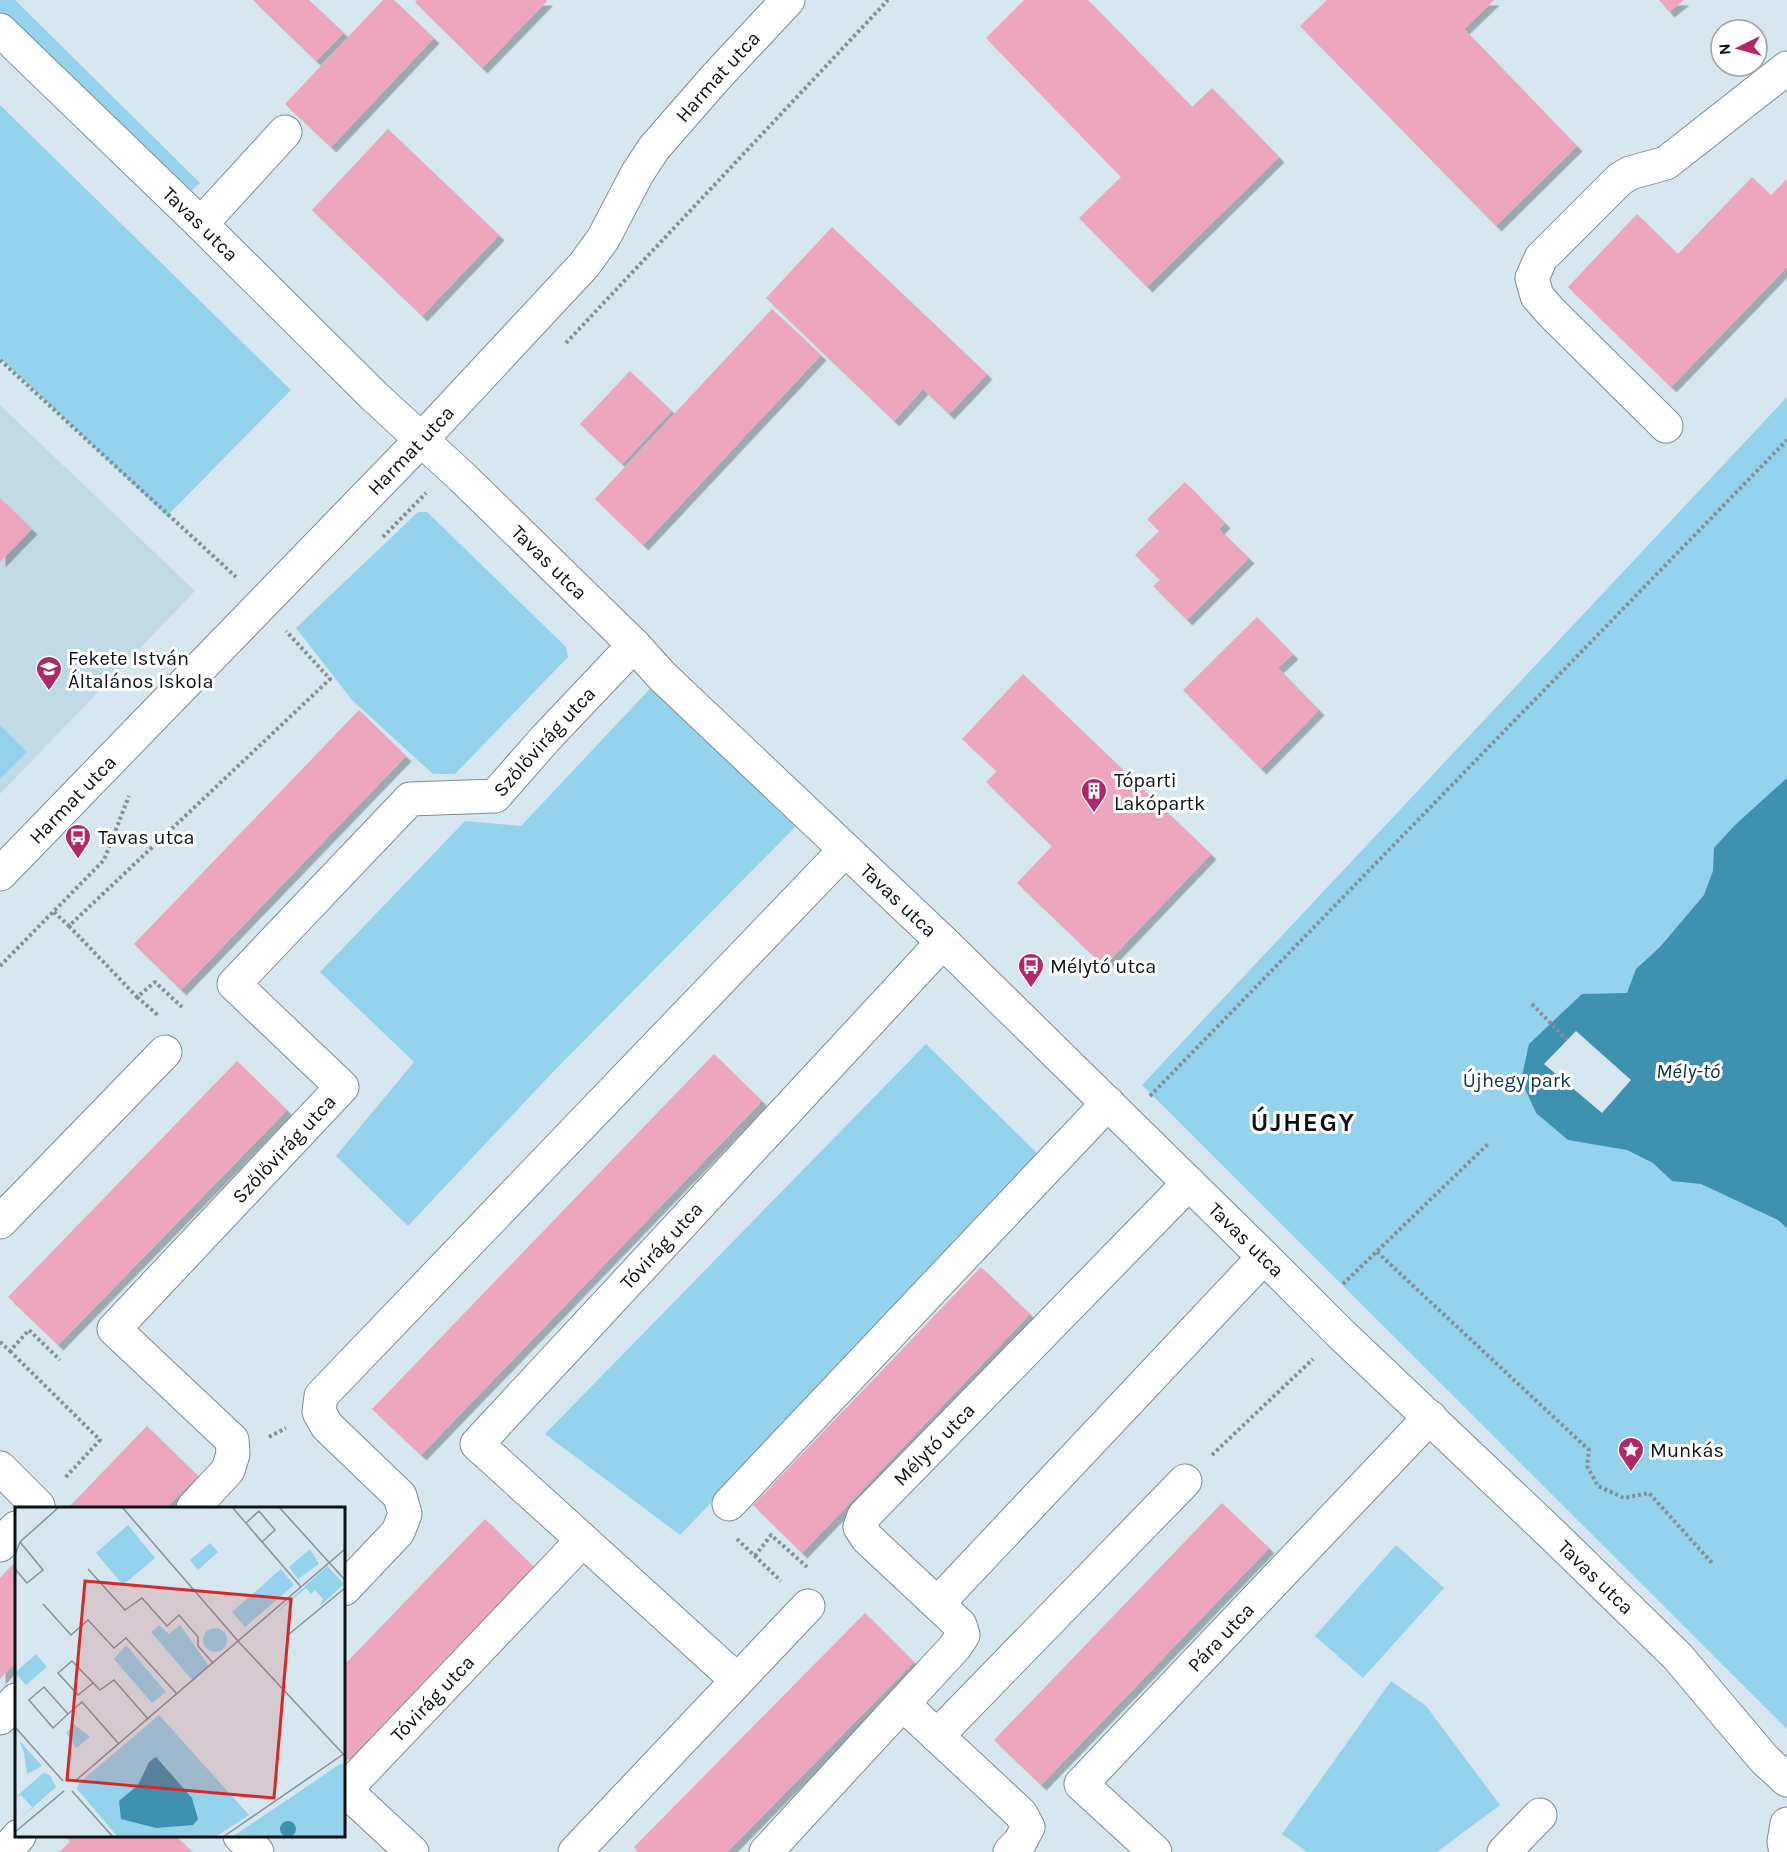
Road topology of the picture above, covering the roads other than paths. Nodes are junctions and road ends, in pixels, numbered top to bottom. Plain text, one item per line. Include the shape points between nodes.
1 (788, 0) edge
2 (0, 30) edge
3 (1787, 68) edge
4 (285, 132) dead end
5 (201, 224) junction
6 (1666, 426) dead end
7 (422, 440) junction
8 (634, 645) junction
9 (845, 850) junction
10 (0, 874) edge
11 (943, 942) junction
12 (165, 1052) dead end
13 (1117, 1112) junction
14 (1189, 1183) junction
15 (0, 1222) edge
16 (1264, 1257) junction
17 (1430, 1418) junction
18 (0, 1468) edge
19 (1185, 1481) road end
20 (729, 1504) road end
21 (25, 1507) edge
22 (195, 1507) edge
23 (15, 1530) edge
24 (582, 1541) junction
25 (0, 1545) edge
26 (345, 1589) edge
27 (938, 1603) junction
28 (808, 1606) road end
29 (737, 1680) junction
30 (15, 1701) edge
31 (903, 1704) junction
32 (0, 1718) edge
33 (938, 1736) junction
34 (1787, 1780) edge
35 (1540, 1815) dead end
36 (1787, 1824) edge
37 (18, 1837) edge
38 (241, 1837) edge
39 (4, 1852) edge
40 (257, 1852) edge
41 (412, 1852) edge
42 (575, 1852) edge
43 (766, 1852) edge
44 (1010, 1852) edge
45 (1155, 1852) edge
46 (1504, 1852) edge
47 (1786, 1852) edge

1 - 7 street, Harmat utca via 654,148 584,265
2 - 5 street, Tavas utca
3 - 6 street via 1666,163 1620,179 1541,258 1532,278 1537,296 1551,312
4 - 5 street
5 - 7 street, Tavas utca
7 - 8 street, Tavas utca
7 - 10 street, Harmat utca
8 - 9 street, Tavas utca
8 - 22 street, Szőlővirág utca via 495,796 410,798 234,984 342,1087 114,1329 231,1440 233,1454 228,1470
9 - 11 street, Tavas utca
9 - 26 street via 321,1396 319,1412 327,1426 400,1496 405,1514 398,1532
11 - 13 street, Tavas utca
11 - 24 street, Tóvirág utca via 477,1444
12 - 15 street
13 - 14 street, Tavas utca
13 - 20 street
14 - 16 street, Tavas utca
14 - 27 street, Mélytó utca via 864,1516 860,1527 867,1538
16 - 17 street, Tavas utca
16 - 27 street
17 - 34 street, Tavas utca via 1678,1657 1764,1759
17 - 45 street, Pára utca via 1081,1784
18 - 21 street
19 - 33 street
23 - 25 street
24 - 29 street, Tóvirág utca
24 - 41 street, Tóvirág utca via 345,1790
27 - 31 street, Mélytó utca via 960,1625 963,1635
28 - 29 street
29 - 42 street
30 - 32 street
31 - 33 street
31 - 43 street, Mélytó utca
33 - 44 street via 1021,1814 1028,1827
35 - 46 street
36 - 47 street
37 - 39 street
38 - 40 street

